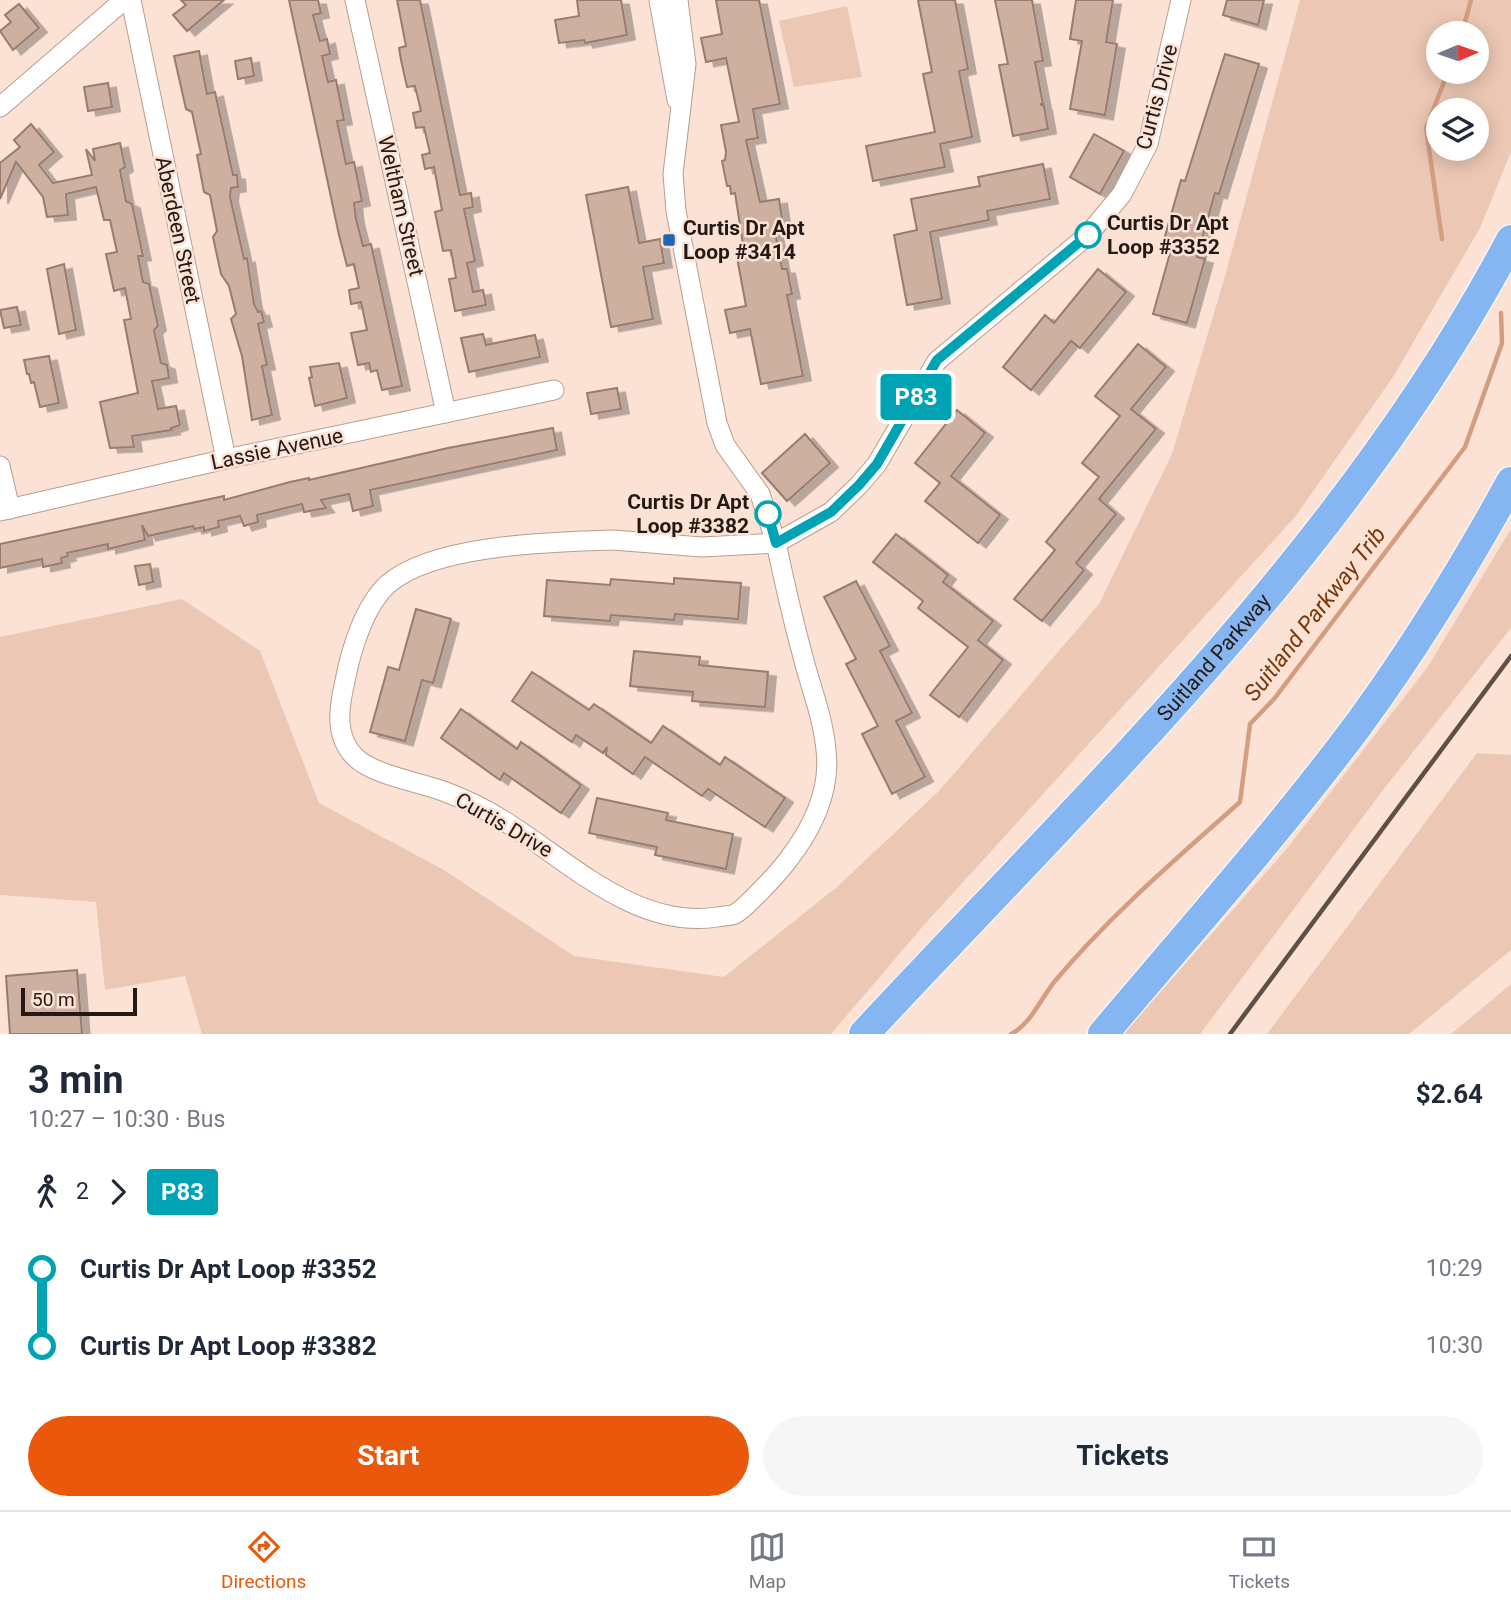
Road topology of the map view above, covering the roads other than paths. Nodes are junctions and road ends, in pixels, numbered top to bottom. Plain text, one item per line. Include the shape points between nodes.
1 (124, 0) edge
2 (131, 0) edge
3 (355, 0) edge
4 (659, 0) edge
5 (678, 0) edge
6 (1181, 0) edge
7 (0, 107) edge
8 (680, 111) junction
9 (1511, 240) edge
10 (555, 390) dead end
11 (446, 413) junction
12 (226, 459) junction
13 (0, 466) edge
14 (1511, 482) edge
15 (5, 510) edge
16 (776, 543) junction
17 (864, 1034) edge
18 (1103, 1034) edge

1 - 7 street
2 - 12 street, Aberdeen Street
3 - 11 street, Weltham Street
4 - 8 street, Curtis Drive
5 - 8 street, Curtis Drive via 686,64
6 - 16 street, Curtis Drive via 1148,144 1122,194 1088,235 937,360 877,464 859,485 831,512
8 - 16 street, Curtis Drive via 673,174 676,211 717,423 725,445 760,494
9 - 17 highway, Suitland Parkway via 1422,391 1298,561 1216,656
10 - 11 street, Lassie Avenue
11 - 12 street, Lassie Avenue
12 - 15 street, Lassie Avenue
13 - 15 street
14 - 18 highway via 1442,601 1358,724
16 - 16 street, Curtis Drive via 702,547 613,540 569,542 501,547 413,569 389,583 369,611 343,687 343,741 359,761 465,799 635,905 677,917 735,914 782,869 801,843 822,794 827,753

